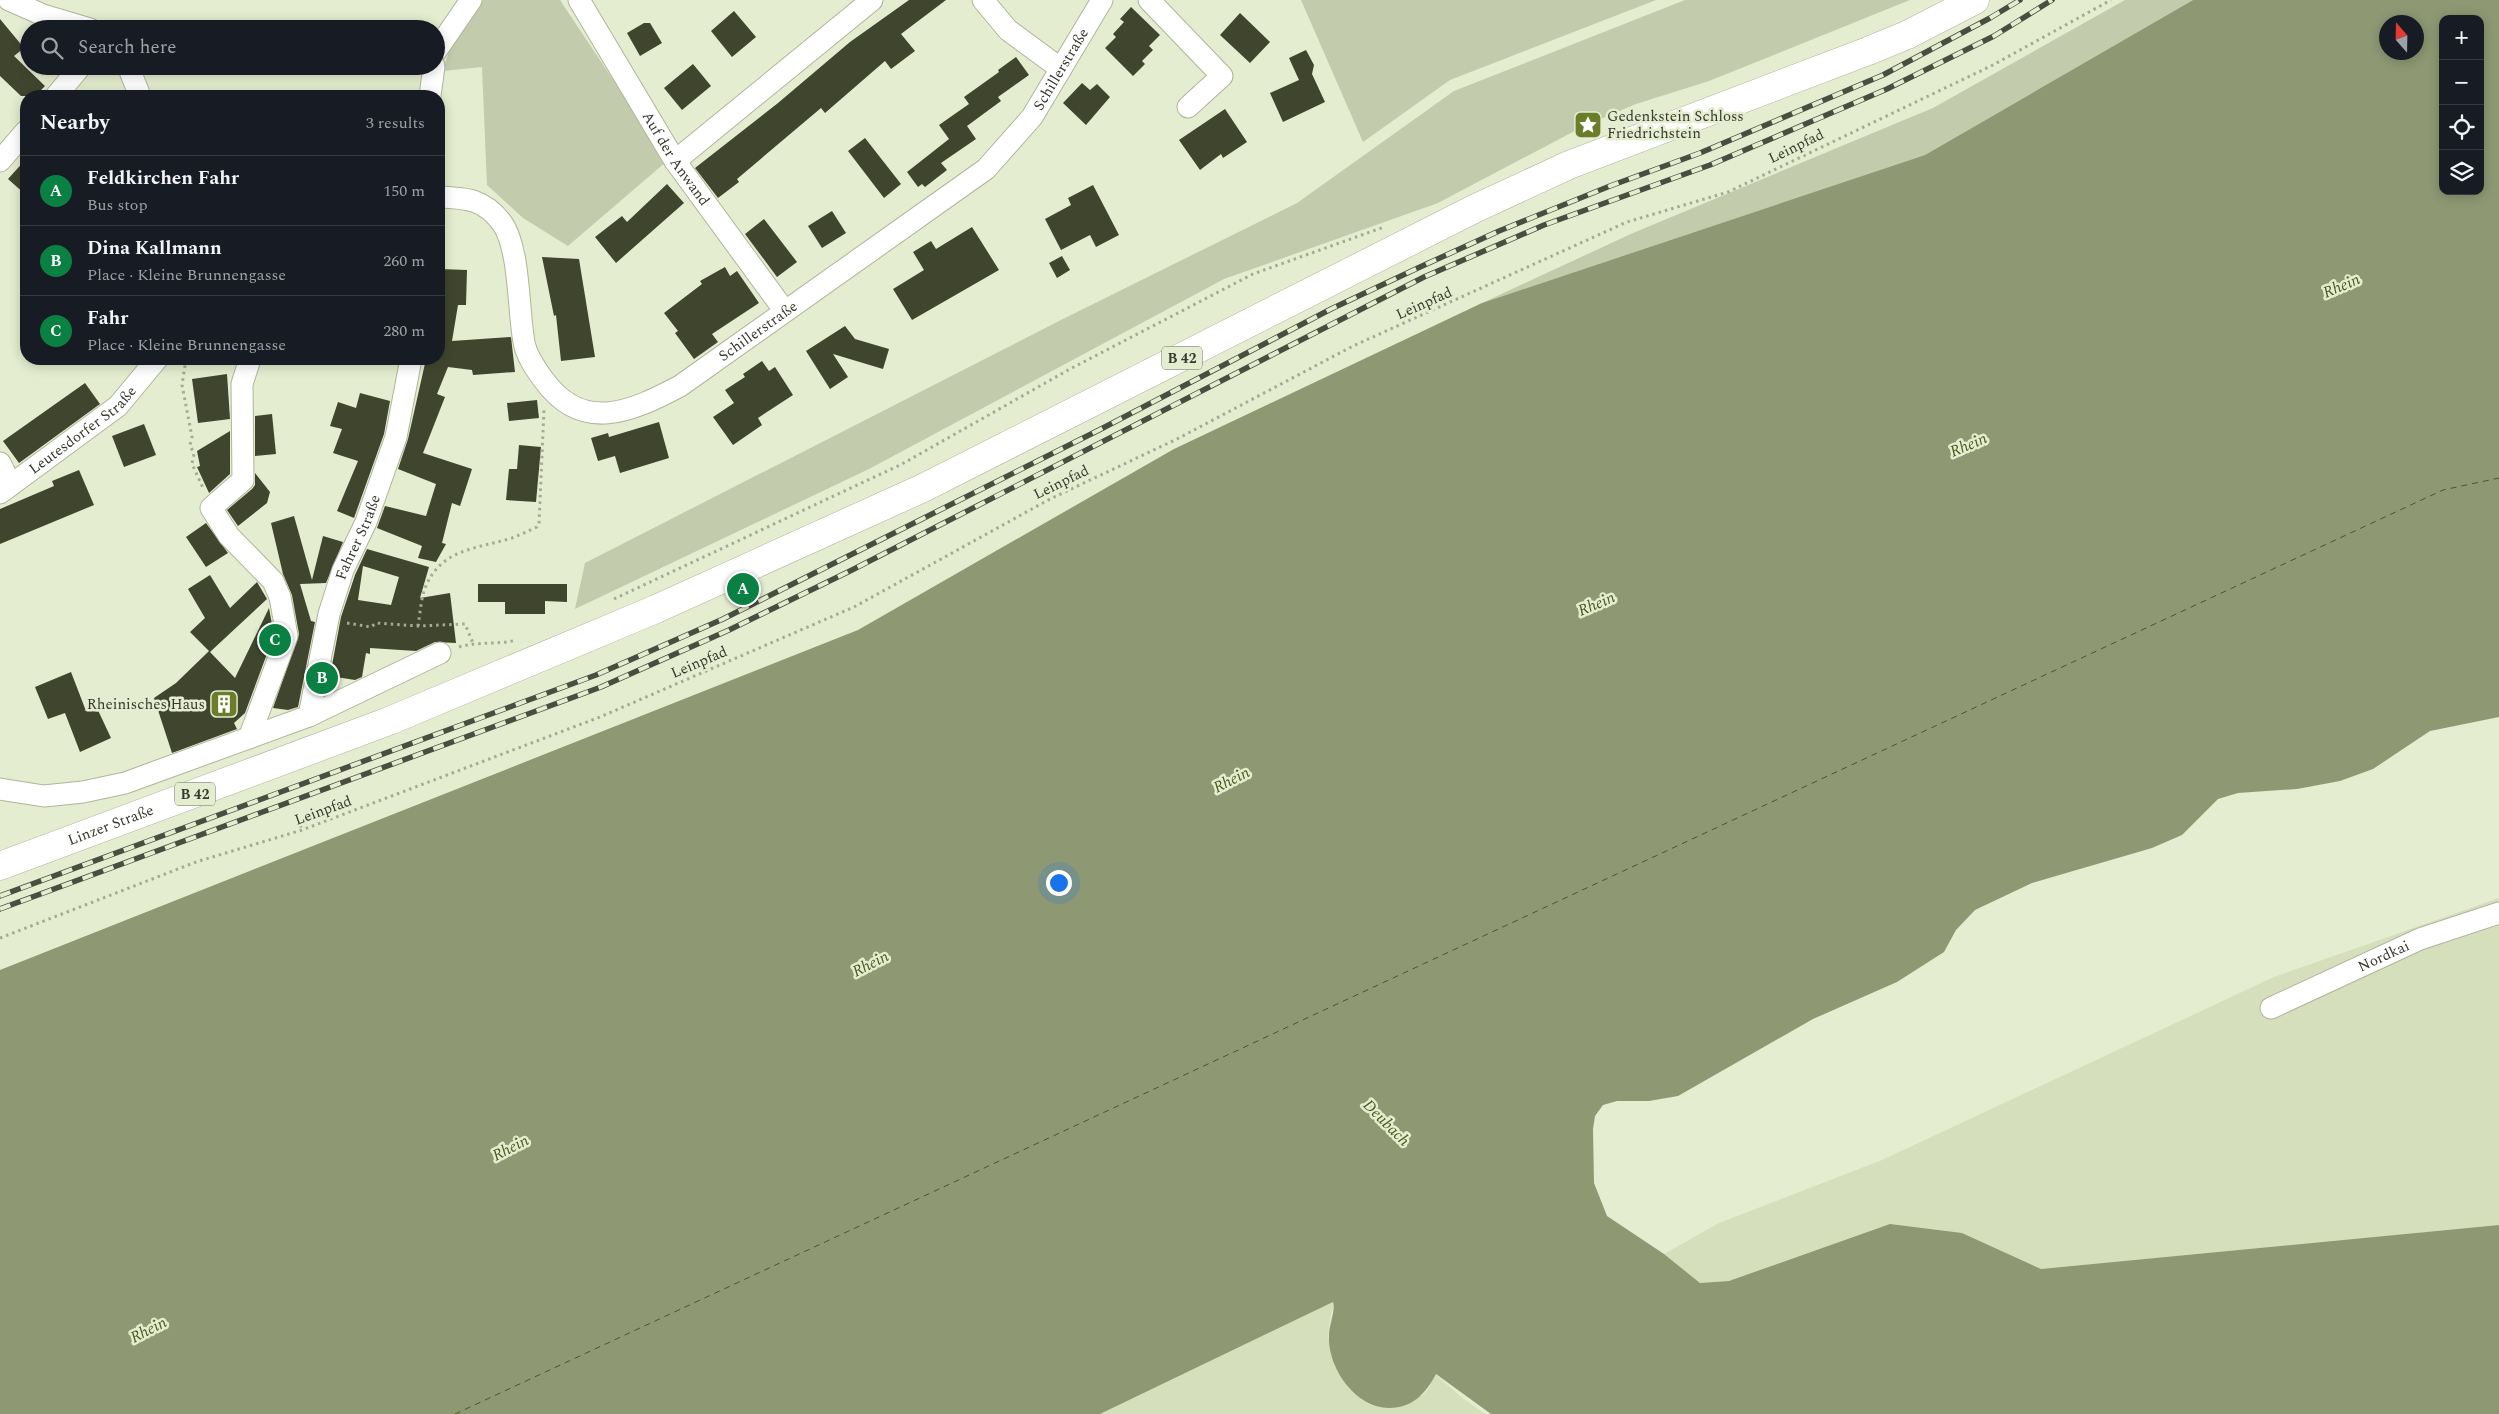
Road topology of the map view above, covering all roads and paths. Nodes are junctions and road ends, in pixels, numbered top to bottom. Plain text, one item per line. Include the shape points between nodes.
1 (9, 0) edge
2 (471, 0) edge
3 (579, 0) edge
4 (872, 0) edge
5 (983, 0) edge
6 (1102, 0) edge
7 (1149, 0) edge
8 (1975, 0) edge
9 (2111, 0) edge
10 (60, 20) edge
11 (445, 38) edge
12 (1062, 69) junction
13 (74, 75) edge
14 (132, 75) edge
15 (433, 75) edge
16 (61, 90) edge
17 (138, 90) edge
18 (431, 90) edge
19 (1188, 107) dead end
20 (20, 138) edge
21 (0, 160) edge
22 (675, 161) junction
23 (445, 197) edge
24 (784, 310) junction
25 (152, 365) edge
26 (185, 365) edge
27 (248, 365) edge
28 (411, 365) edge
29 (547, 385) junction
30 (0, 463) edge
31 (195, 470) dead end
32 (6, 489) edge
33 (328, 620) junction
34 (418, 626) junction
35 (473, 643) junction
36 (504, 643) dead end
37 (440, 653) joint
38 (309, 716) junction
39 (249, 738) junction
40 (0, 789) edge
41 (298, 819) dead end
42 (302, 830) junction
43 (0, 866) edge
44 (2499, 913) edge
45 (0, 938) edge
46 (2271, 1008) dead end

1 - 10 street
2 - 11 street
3 - 22 street, Auf der Anwand
4 - 22 street
5 - 12 street via 1008,30
6 - 12 street, Schillerstraße
7 - 19 street via 1222,76
8 - 43 main road, Linzer Straße / B 42 via 1907,35 1570,165 1474,209 923,488 656,609 390,721
9 - 42 path, Leinpfad via 1991,66 1728,192 1627,222 1353,346 1177,439 1050,499 854,607 599,715
12 - 24 street, Schillerstraße via 1032,117 986,169
13 - 16 street
14 - 17 street
15 - 18 street
20 - 21 street
22 - 24 street, Auf der Anwand
23 - 29 street, Schillerstraße via 470,198 490,210 503,224 510,242 524,344
24 - 29 street, Schillerstraße via 680,386 644,406 595,413 570,406
25 - 32 street, Leutesdorfer Straße via 118,406
26 - 31 path via 182,384
27 - 39 street via 242,384 243,480 212,508 229,536 273,581 286,625 286,636
28 - 33 street, Fahrer Straße via 396,437 366,522 343,570
29 - 34 path via 539,524 511,538 460,552 445,561 424,589
30 - 32 street
33 - 34 path via 371,627 376,624
33 - 38 street, Fahrer Straße
34 - 35 path via 465,624
35 - 36 path
35 - 37 path
37 - 38 street
38 - 39 street
39 - 40 street via 125,783 83,792 44,796
41 - 42 path
42 - 45 path, Leinpfad via 196,862
44 - 46 street, Nordkai via 2420,939

